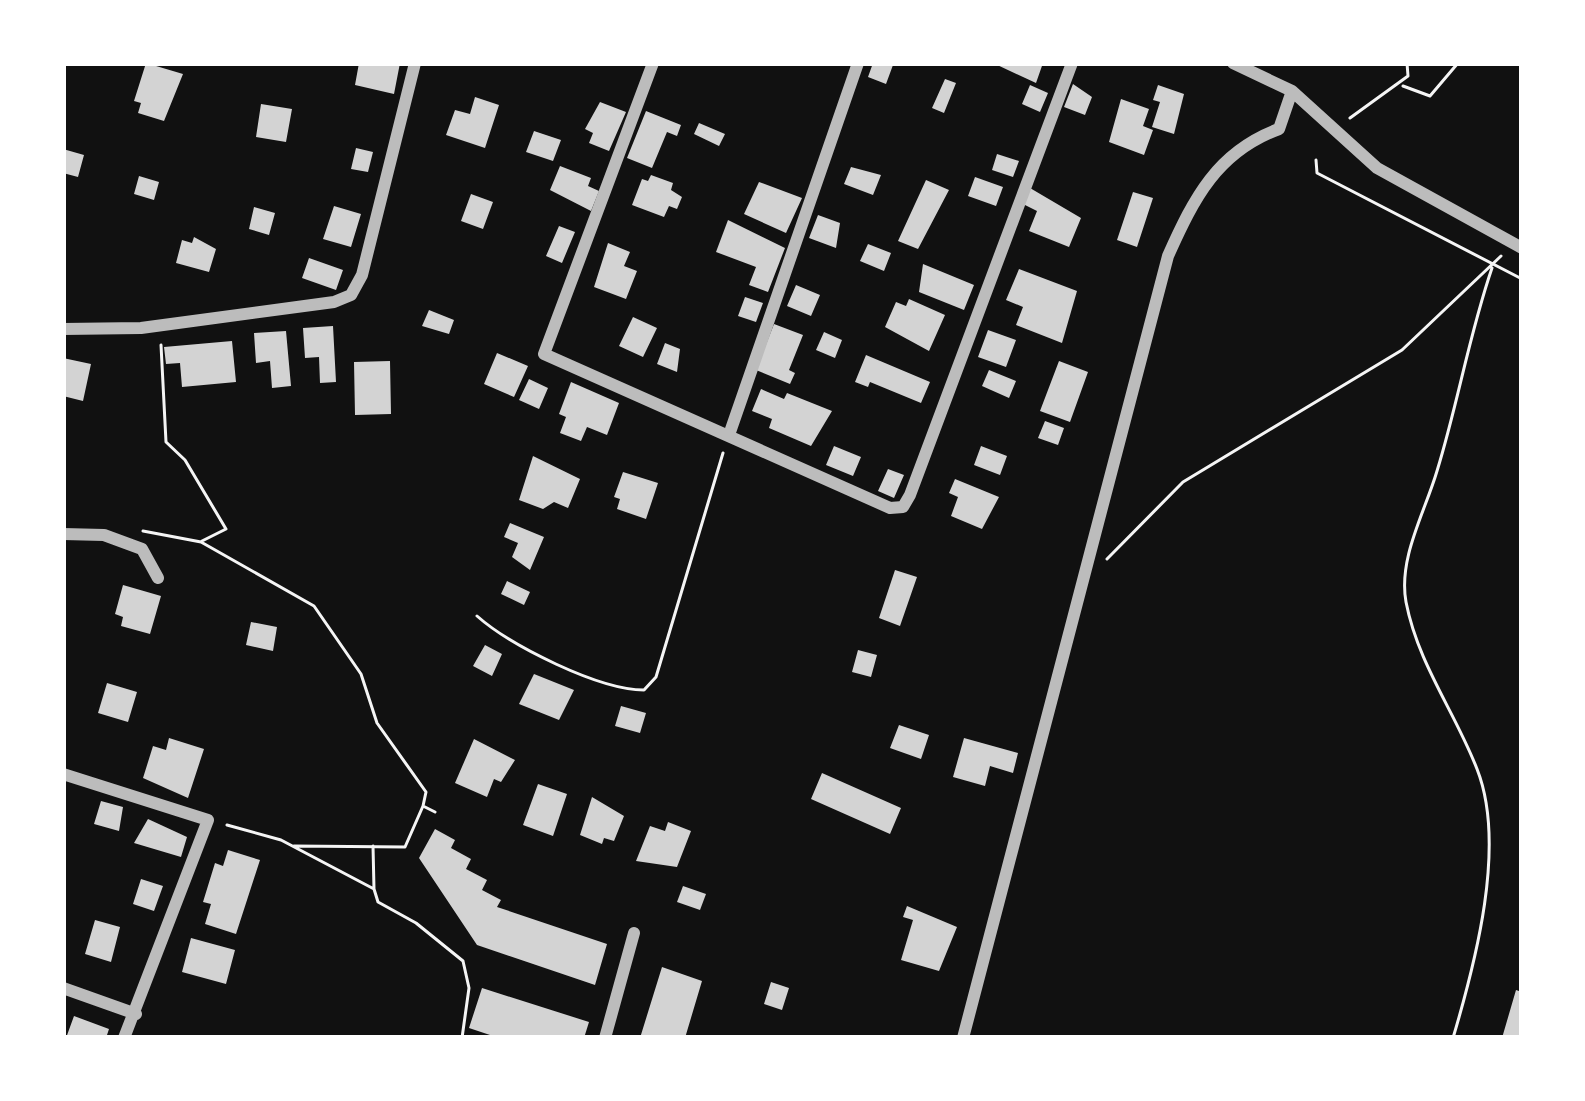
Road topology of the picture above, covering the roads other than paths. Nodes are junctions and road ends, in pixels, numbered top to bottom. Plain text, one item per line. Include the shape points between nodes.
1 (415, 63) edge
2 (653, 63) edge
3 (858, 63) edge
4 (1072, 63) edge
5 (1233, 63) edge
6 (1292, 92) junction
7 (1517, 245) edge
8 (63, 329) edge
9 (729, 435) junction
10 (63, 534) edge
11 (158, 578) dead end
12 (63, 775) edge
13 (634, 933) dead end
14 (63, 988) edge
15 (136, 1014) junction
16 (124, 1038) edge
17 (605, 1038) edge
18 (963, 1038) edge

1 - 8 street via 351,295 161,325
2 - 9 street via 544,354
3 - 9 street
4 - 9 street via 903,506 890,508
5 - 6 street
6 - 7 street via 1377,168
6 - 18 street via 1279,129 1249,140 1210,175 1168,256
10 - 11 street via 104,535 142,549
12 - 15 street via 208,820
13 - 17 street
14 - 15 street
15 - 16 street

